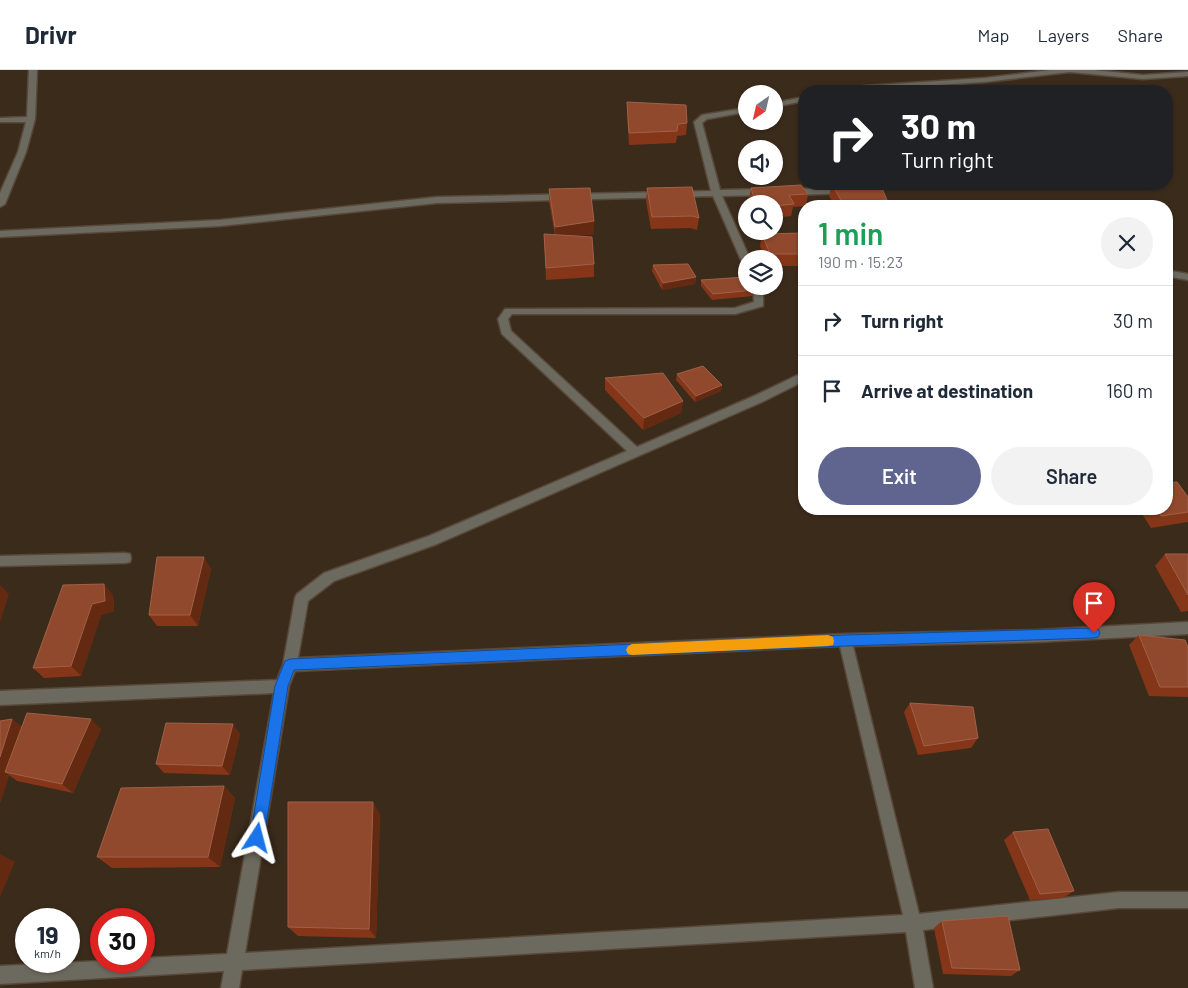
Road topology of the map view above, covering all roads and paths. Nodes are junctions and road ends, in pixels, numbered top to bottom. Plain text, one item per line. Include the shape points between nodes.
1 (33, 70) edge
2 (1070, 70) edge
3 (1188, 74) edge
4 (909, 85) edge
5 (798, 100) edge
6 (783, 103) edge
7 (738, 111) edge
8 (31, 118) junction
9 (0, 120) edge
10 (859, 191) edge
11 (716, 192) junction
12 (0, 204) edge
13 (0, 234) edge
14 (742, 250) edge
15 (1173, 274) edge
16 (1188, 277) edge
17 (758, 295) edge
18 (798, 379) edge
19 (635, 452) junction
20 (125, 558) dead end
21 (0, 561) edge
22 (1188, 628) edge
23 (845, 640) junction
24 (290, 665) junction
25 (282, 686) junction
26 (0, 698) edge
27 (1188, 900) edge
28 (913, 923) junction
29 (235, 962) junction
30 (0, 975) edge
31 (230, 988) edge
32 (924, 988) edge

1 - 8 street
2 - 3 street via 1143,77
2 - 4 street
5 - 6 street
7 - 11 street via 705,117 698,122
8 - 9 street
8 - 12 street via 22,152
10 - 11 street
11 - 13 street via 437,200 220,223
11 - 14 street
15 - 16 street
17 - 19 street via 759,304 735,311 509,311 503,319 506,332
18 - 19 street
19 - 24 street via 433,540 328,577 302,598
20 - 21 street
22 - 23 street via 1037,636
23 - 24 street
23 - 28 street
24 - 25 street
25 - 26 street
25 - 29 street
27 - 28 street via 1119,900
28 - 29 street
28 - 32 street
29 - 30 street
29 - 31 street

